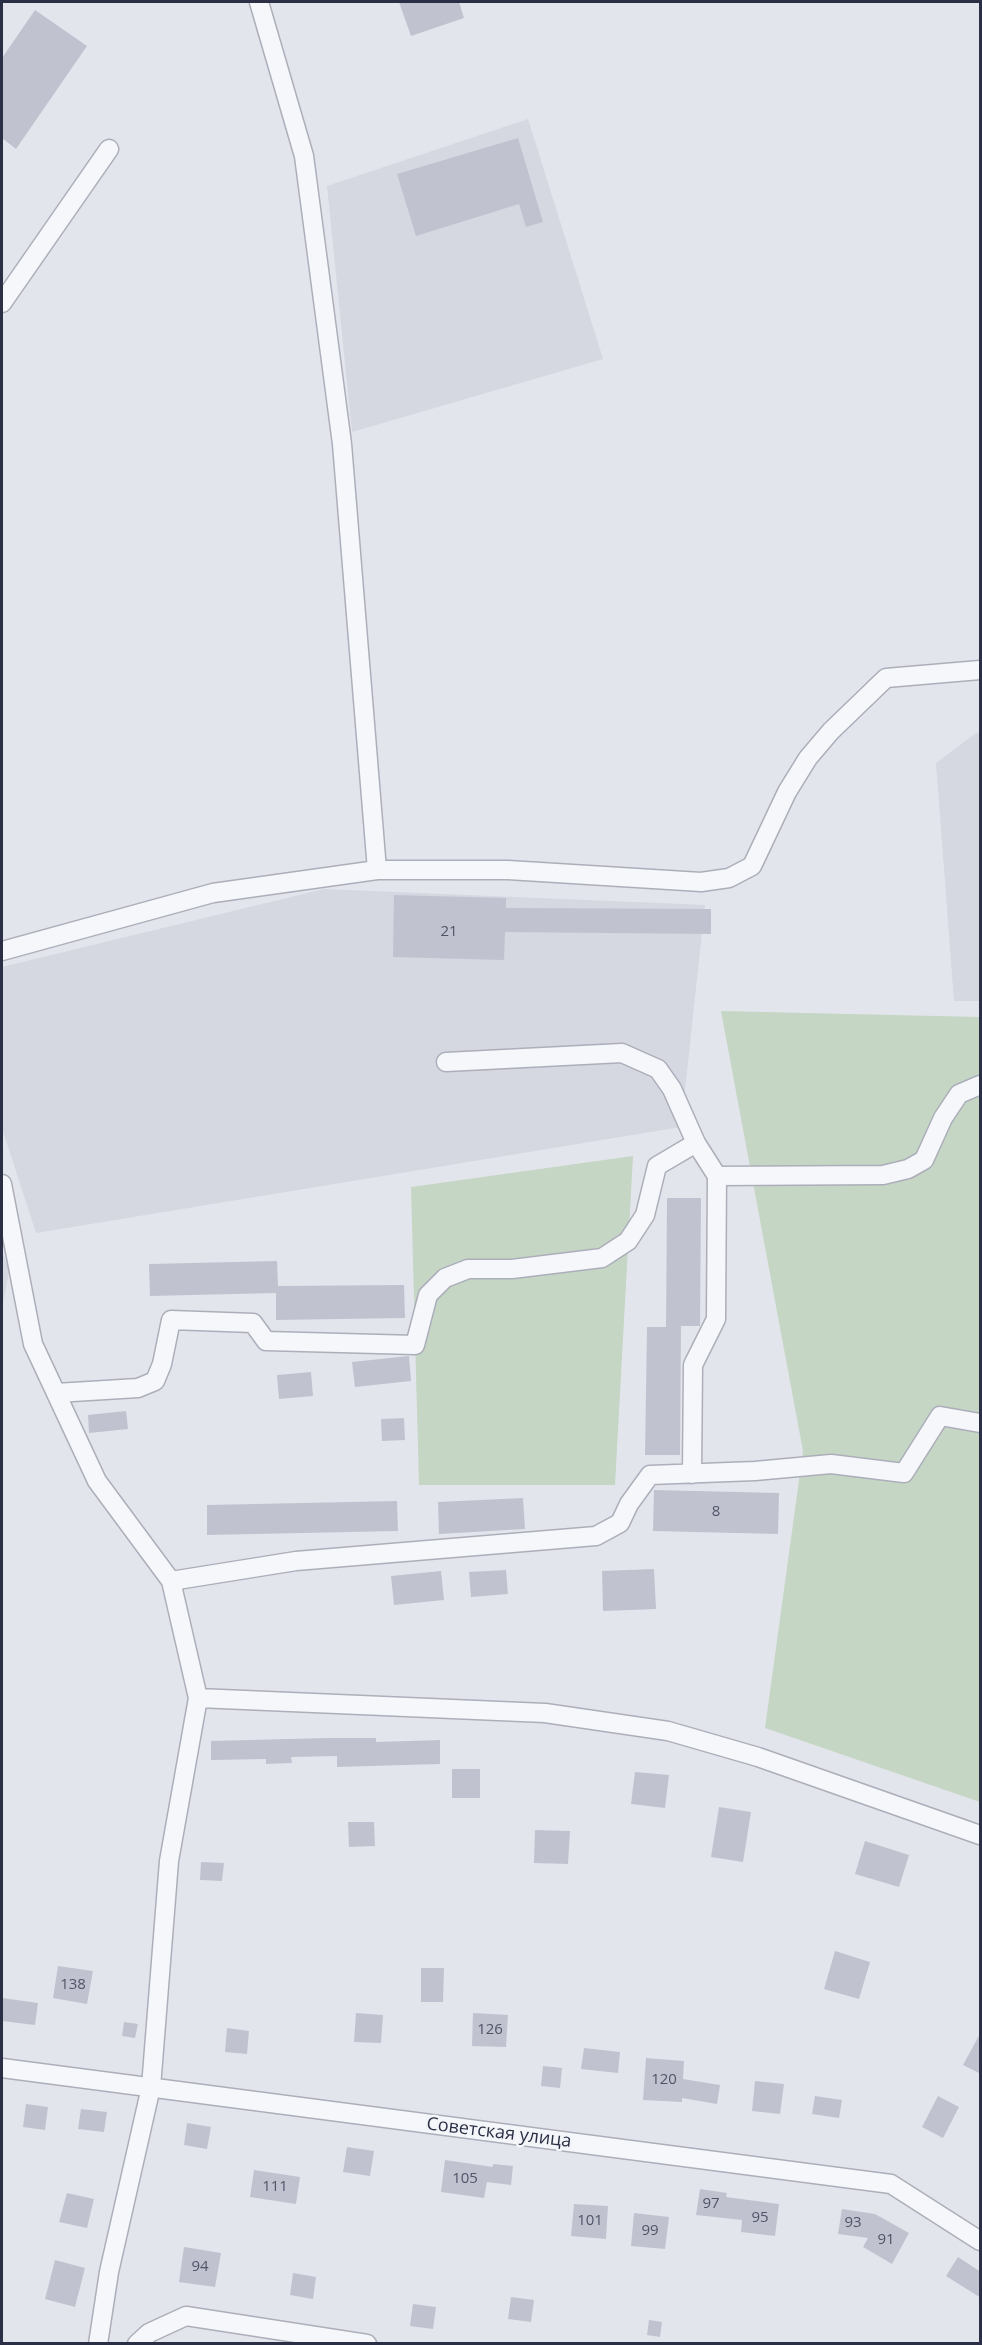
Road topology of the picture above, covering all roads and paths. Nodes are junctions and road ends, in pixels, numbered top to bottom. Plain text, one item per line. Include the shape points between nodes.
1 (259, 2) edge
2 (109, 149) dead end
3 (2, 303) edge
4 (981, 670) edge
5 (377, 870) junction
6 (2, 951) edge
7 (446, 1062) dead end
8 (981, 1085) edge
9 (696, 1143) junction
10 (717, 1176) junction
11 (2, 1184) edge
12 (56, 1393) junction
13 (981, 1423) edge
14 (692, 1474) junction
15 (171, 1581) junction
16 (198, 1698) junction
17 (981, 1835) edge
18 (2, 2068) edge
19 (152, 2087) junction
20 (981, 2241) edge
21 (98, 2343) edge
22 (137, 2343) edge
23 (367, 2343) edge

1 - 5 street via 304,156 342,444
2 - 3 street
4 - 5 street via 886,678 808,758 752,866 729,878 701,882 508,870
5 - 6 street via 213,893
7 - 9 street via 622,1053 658,1069 672,1089
8 - 10 street via 959,1094 924,1160 908,1169 883,1174
9 - 10 street
9 - 12 street via 657,1166 645,1215 628,1241 602,1258 512,1269 468,1269 445,1278 428,1295 415,1345 266,1341 253,1323 171,1320 155,1381 138,1388
10 - 14 street via 716,1319 693,1365
11 - 12 street via 33,1344
12 - 15 street via 97,1481
13 - 14 street via 940,1416 904,1473 831,1464
14 - 15 street via 650,1475 620,1523 596,1536 296,1560
15 - 16 street
16 - 17 street via 545,1713 668,1731
16 - 19 street via 169,1861
18 - 19 street, Советская улица
19 - 20 street, Советская улица via 891,2184
19 - 21 street via 109,2272
22 - 23 street via 186,2316

